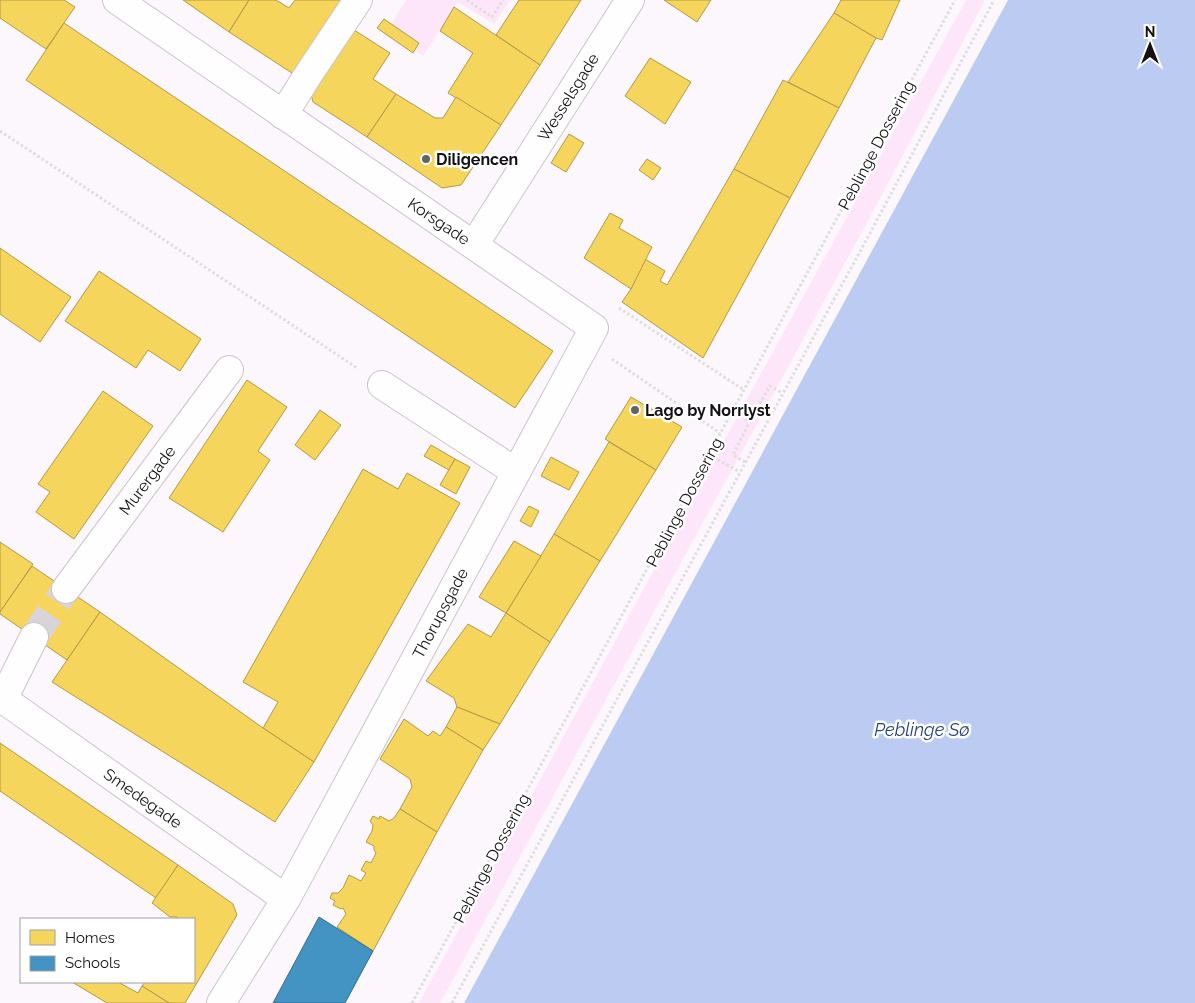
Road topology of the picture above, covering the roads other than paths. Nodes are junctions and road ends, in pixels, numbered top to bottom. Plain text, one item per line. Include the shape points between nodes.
1 (116, 0) edge
2 (358, 0) edge
3 (630, 0) edge
4 (284, 114) junction
5 (474, 245) junction
6 (594, 328) joint
7 (229, 370) dead end
8 (382, 385) road end
9 (516, 472) junction
10 (66, 589) tunnel mouth
11 (34, 637) tunnel mouth
12 (1, 698) edge
13 (286, 899) junction
14 (221, 1003) edge

1 - 4 street, Korsgade
2 - 4 street
3 - 5 street, Wesselsgade
4 - 5 street, Korsgade
5 - 6 street, Korsgade
6 - 9 street, Thorupsgade
7 - 10 street, Murergade
8 - 9 street
9 - 13 street, Thorupsgade
11 - 12 street
12 - 13 street, Smedegade
13 - 14 street, Thorupsgade

